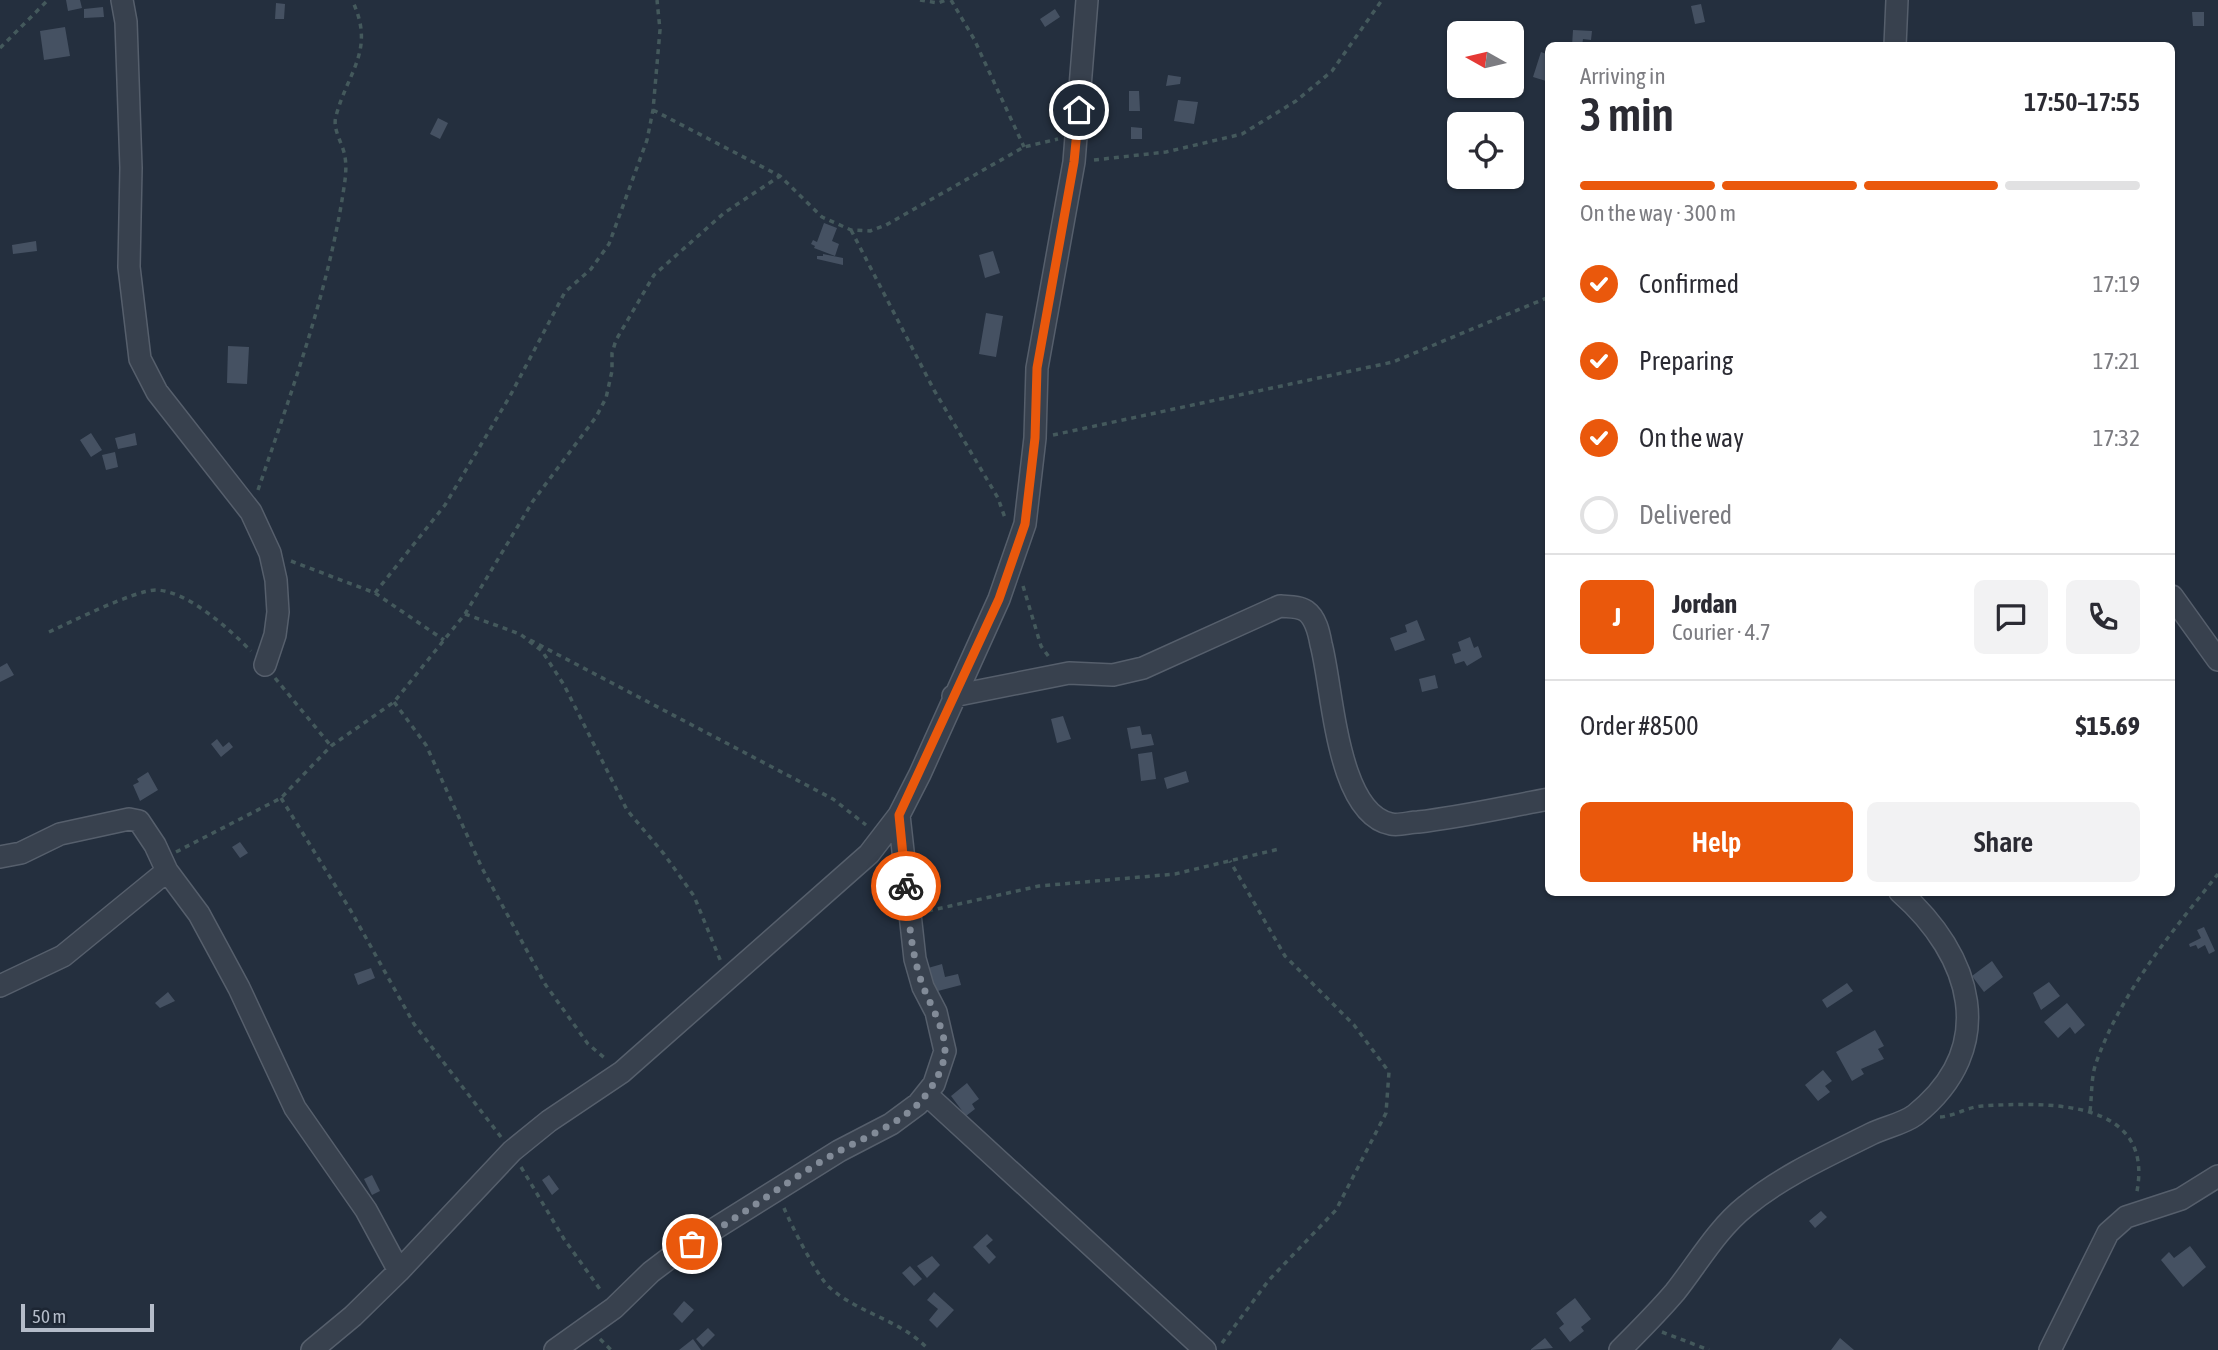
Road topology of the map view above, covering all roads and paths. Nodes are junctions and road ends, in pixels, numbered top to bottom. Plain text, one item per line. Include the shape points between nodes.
1 (48, 0) edge
2 (122, 0) edge
3 (352, 0) edge
4 (657, 0) edge
5 (920, 0) edge
6 (946, 0) edge
7 (951, 0) edge
8 (1087, 0) edge
9 (1382, 0) edge
10 (1898, 0) edge
11 (1895, 42) edge
12 (0, 48) edge
13 (653, 110) junction
14 (1077, 136) junction
15 (1024, 147) junction
16 (1074, 162) junction
17 (780, 176) junction
18 (851, 230) junction
19 (1545, 300) edge
20 (1035, 438) junction
21 (251, 512) junction
22 (1007, 528) dead end
23 (270, 554) junction
24 (1014, 559) junction
25 (375, 593) junction
26 (2175, 600) edge
27 (465, 614) junction
28 (49, 632) dead end
29 (520, 634) junction
30 (444, 640) junction
31 (2218, 660) edge
32 (265, 665) junction
33 (1061, 675) junction
34 (953, 696) junction
35 (394, 702) junction
36 (331, 747) junction
37 (281, 798) junction
38 (1545, 800) edge
39 (899, 815) junction
40 (882, 838) junction
41 (1279, 849) dead end
42 (0, 857) edge
43 (1230, 861) junction
44 (165, 865) junction
45 (2218, 874) edge
46 (1905, 896) edge
47 (909, 914) junction
48 (726, 977) junction
49 (0, 986) edge
50 (622, 1072) junction
51 (926, 1094) junction
52 (2090, 1111) junction
53 (1913, 1116) junction
54 (512, 1151) junction
55 (2218, 1176) edge
56 (775, 1189) junction
57 (2126, 1217) junction
58 (399, 1271) junction
59 (614, 1308) junction
60 (1644, 1325) junction
61 (312, 1350) edge
62 (555, 1350) edge
63 (929, 1350) edge
64 (1205, 1350) edge
65 (1216, 1350) edge
66 (1620, 1350) edge
67 (1709, 1350) edge
68 (2050, 1350) edge

1 - 12 path
2 - 21 street via 131,169 129,267 140,359 157,392
3 - 21 path via 360,16 358,65 335,117 345,155 343,194 307,339
4 - 13 path via 660,30
5 - 6 path
7 - 15 path
8 - 14 street
9 - 16 path via 1332,71 1296,101 1242,134 1166,152
10 - 11 street
13 - 17 path
13 - 25 path via 647,140 609,244 591,269 565,292 445,505
14 - 15 path
14 - 16 street
15 - 18 path via 886,225 870,231
16 - 20 street via 1037,368
17 - 18 path via 822,217
17 - 27 path via 723,213 654,275 616,340 606,398 596,416 533,501
18 - 22 path via 934,390 998,498
19 - 20 path via 1393,362
20 - 24 street via 1025,524
21 - 23 street
23 - 25 path
23 - 32 street via 278,612
24 - 33 path via 1041,646
24 - 34 street
25 - 30 path
26 - 31 street
27 - 29 path
27 - 30 path
28 - 32 path via 153,590 177,593 235,635
29 - 40 path via 833,799
29 - 48 path via 542,651 627,810 694,896
30 - 35 path
32 - 36 path
33 - 34 street
33 - 38 street via 1113,675 1143,668 1280,606 1296,607 1307,611 1316,625 1353,791 1369,812 1391,824
34 - 39 street
35 - 36 path
35 - 50 path via 426,745 482,868 545,984 587,1044
36 - 37 path
37 - 44 path
37 - 54 path via 414,1024
39 - 40 street
39 - 47 street
40 - 48 street
41 - 43 path
42 - 44 street via 21,853 60,834 130,819 144,826
43 - 47 path via 1175,874 1039,886
43 - 65 path via 1285,956 1354,1025 1389,1072 1385,1112 1336,1210 1269,1280
44 - 49 street via 62,956
44 - 58 street via 239,988 295,1108 366,1210
45 - 52 path via 2158,950 2118,1014 2095,1065
46 - 53 street via 1926,915 1944,941 1969,1007 1965,1041 1956,1063 1939,1091
47 - 51 street via 915,959 936,1012 945,1051
48 - 50 street
50 - 54 street
51 - 56 street via 891,1124
51 - 64 street
52 - 53 path via 2066,1106 1980,1106 1948,1117
52 - 57 path via 2120,1126 2134,1147 2141,1173
53 - 60 street via 1850,1145 1745,1206
54 - 58 street
54 - 59 path via 564,1239
55 - 57 street via 2181,1199
56 - 59 street via 668,1259
56 - 63 path via 828,1286 865,1310 902,1326
57 - 68 street via 2108,1233 2094,1256
58 - 61 street
59 - 62 street
60 - 66 street
60 - 67 path

